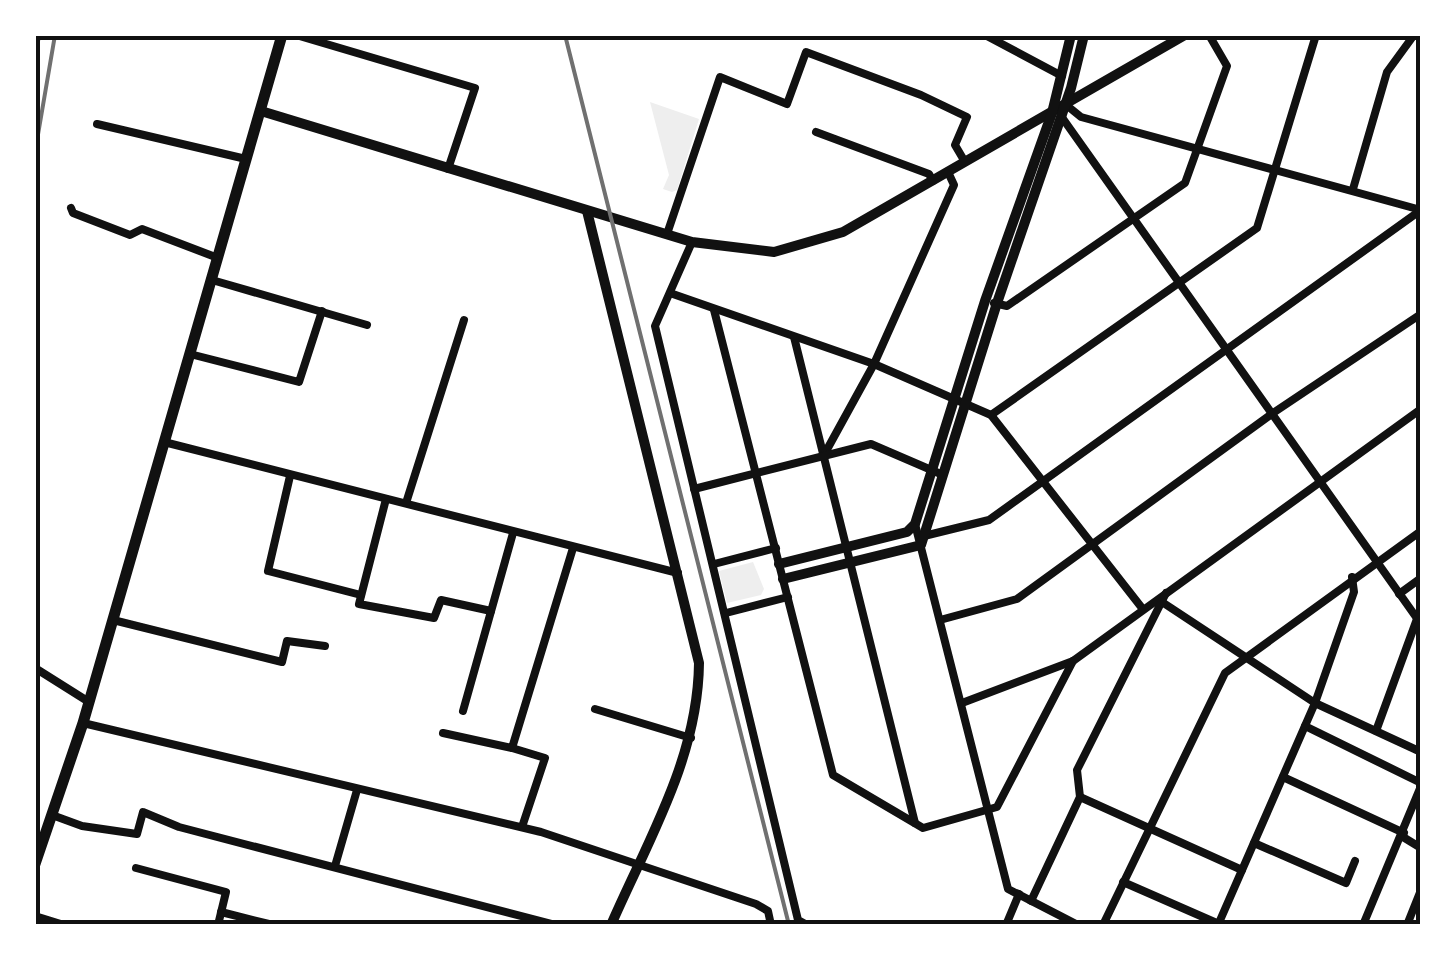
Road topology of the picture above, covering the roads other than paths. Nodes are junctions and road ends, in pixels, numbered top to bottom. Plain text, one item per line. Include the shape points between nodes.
1 (282, 35) edge
2 (296, 35) edge
3 (985, 35) edge
4 (1071, 35) edge
5 (1084, 35) edge
6 (1185, 35) edge
7 (1209, 35) edge
8 (1316, 35) edge
9 (1414, 35) edge
10 (1062, 76) junction
11 (261, 111) junction
12 (1060, 111) junction
13 (98, 124) dead end
14 (816, 132) dead end
15 (1197, 147) junction
16 (246, 159) junction
17 (965, 162) junction
18 (448, 169) junction
19 (1276, 169) junction
20 (948, 172) junction
21 (933, 181) junction
22 (1352, 189) junction
23 (71, 208) dead end
24 (1421, 210) edge
25 (588, 211) junction
26 (1132, 220) junction
27 (667, 234) junction
28 (692, 242) junction
29 (218, 258) junction
30 (212, 280) junction
31 (1178, 284) junction
32 (670, 293) junction
33 (991, 302) junction
34 (714, 310) junction
35 (322, 311) junction
36 (1421, 314) edge
37 (464, 320) dead end
38 (367, 324) dead end
39 (794, 338) junction
40 (1224, 348) junction
41 (190, 354) junction
42 (874, 364) junction
43 (959, 402) junction
44 (1273, 413) junction
45 (1419, 414) edge
46 (991, 415) junction
47 (164, 442) junction
48 (824, 456) junction
49 (756, 472) junction
50 (937, 473) junction
51 (290, 476) junction
52 (1321, 480) junction
53 (1042, 481) junction
54 (694, 490) junction
55 (386, 499) junction
56 (406, 503) junction
57 (915, 524) junction
58 (1421, 531) edge
59 (513, 533) junction
60 (922, 540) junction
61 (1092, 545) junction
62 (847, 547) junction
63 (574, 548) junction
64 (776, 548) junction
65 (1376, 561) junction
66 (850, 563) junction
67 (714, 564) junction
68 (779, 564) junction
69 (678, 573) junction
70 (1352, 576) junction
71 (1421, 578) edge
72 (783, 579) junction
73 (1168, 589) junction
74 (1399, 594) junction
75 (361, 595) junction
76 (788, 597) junction
77 (1162, 602) junction
78 (1142, 608) junction
79 (491, 611) junction
80 (726, 613) junction
81 (113, 620) junction
82 (940, 620) junction
83 (1419, 621) edge
84 (325, 646) dead end
85 (1242, 656) junction
86 (1073, 661) junction
87 (35, 668) edge
88 (89, 702) junction
89 (1314, 703) junction
90 (962, 704) junction
91 (595, 709) dead end
92 (463, 711) dead end
93 (83, 722) junction
94 (1305, 726) junction
95 (1376, 731) junction
96 (443, 732) dead end
97 (691, 738) junction
98 (512, 748) junction
99 (1421, 752) edge
100 (1283, 777) junction
101 (1421, 784) edge
102 (357, 790) junction
103 (1080, 797) junction
104 (987, 810) junction
105 (52, 815) junction
106 (915, 824) junction
107 (522, 828) junction
108 (1150, 828) junction
109 (1403, 835) junction
110 (1254, 843) junction
111 (1421, 848) edge
112 (1355, 860) dead end
113 (35, 864) edge
114 (637, 865) junction
115 (335, 866) junction
116 (136, 868) dead end
117 (1242, 870) junction
118 (1123, 882) junction
119 (1421, 890) edge
120 (1019, 894) junction
121 (1031, 900) junction
122 (221, 912) junction
123 (35, 916) edge
124 (1219, 924) edge
125 (64, 925) edge
126 (218, 925) edge
127 (273, 925) edge
128 (556, 925) edge
129 (611, 925) edge
130 (771, 925) edge
131 (806, 925) edge
132 (1006, 925) edge
133 (1078, 925) edge
134 (1103, 925) edge
135 (1363, 925) edge
136 (1407, 925) edge

1 - 11 main road
2 - 18 street via 475,88
3 - 10 street
4 - 10 street
5 - 12 street
6 - 12 street
7 - 15 street via 1227,66
8 - 19 street
9 - 22 street via 1387,72
10 - 12 street
11 - 16 main road
11 - 18 street
12 - 15 street
12 - 17 street
12 - 26 street
12 - 33 street
13 - 16 street
14 - 21 street
15 - 19 street
15 - 26 street via 1184,183
16 - 29 main road
17 - 20 street
17 - 27 street via 955,145 968,118 806,52 787,104 720,77
18 - 25 street
19 - 22 street
19 - 31 street via 1257,228
20 - 21 street
20 - 42 street via 954,185
21 - 28 street via 843,232 798,248 748,252
22 - 24 street
23 - 29 street via 130,234 142,229
24 - 40 street
25 - 27 street
25 - 69 street
26 - 31 street
26 - 33 street via 1007,306
27 - 28 street
28 - 32 street
29 - 30 main road
30 - 35 street
30 - 41 main road
31 - 40 street
31 - 46 street
32 - 34 street
32 - 54 street via 654,326
33 - 43 street
34 - 39 street
34 - 49 street
35 - 38 street
35 - 41 street via 298,382
36 - 44 street
37 - 56 street
39 - 42 street
39 - 48 street
40 - 44 street
40 - 53 street
41 - 47 main road
42 - 43 street
42 - 48 street
43 - 46 street
43 - 50 street
44 - 52 street
44 - 61 street
45 - 52 street
46 - 53 street
47 - 51 street
47 - 81 main road
48 - 49 street
48 - 50 street via 871,444
48 - 62 street
49 - 54 street
49 - 64 street
50 - 57 street
50 - 60 street
51 - 55 street
51 - 75 street via 268,571
52 - 65 street
52 - 73 street
53 - 60 street via 989,520
53 - 61 street
54 - 67 street
55 - 56 street
55 - 75 street
56 - 59 street
57 - 60 street
57 - 62 street via 907,532
58 - 65 street
59 - 63 street
59 - 79 street
60 - 66 street
60 - 82 street
61 - 78 street
61 - 82 street via 1017,599
62 - 66 street
62 - 68 street
63 - 69 street
63 - 98 street
64 - 67 street
64 - 68 street
65 - 70 street
65 - 74 street
66 - 72 street
66 - 106 street
67 - 80 street
68 - 72 street
69 - 97 street via 699,663
70 - 85 street
70 - 89 street via 1354,592
71 - 74 street
72 - 76 street
73 - 77 street
73 - 78 street
74 - 83 street
75 - 79 street via 359,604 434,618 440,600
76 - 80 street
76 - 106 street via 833,776
77 - 85 street
77 - 103 street via 1077,770
78 - 86 street
79 - 92 street
80 - 131 street via 798,920
81 - 84 street via 282,662 287,641
81 - 88 main road
82 - 90 street
83 - 95 street
85 - 89 street
85 - 108 street via 1225,673
86 - 90 street
86 - 104 street via 998,806
87 - 88 street
88 - 93 main road
89 - 94 street
89 - 95 street
90 - 104 street
91 - 97 street
93 - 102 street
93 - 105 main road
94 - 100 street
94 - 101 street
95 - 99 street
96 - 98 street
97 - 114 street
98 - 107 street via 545,758
100 - 109 street
100 - 110 street
101 - 109 street
102 - 107 street
102 - 115 street
103 - 108 street
103 - 121 street
104 - 106 street via 923,828
104 - 120 street via 1008,889
105 - 113 main road
105 - 115 street via 137,834 144,812
107 - 114 street
108 - 117 street
108 - 118 street
109 - 111 street
109 - 135 street
110 - 112 street via 1346,884
110 - 117 street
114 - 129 street
114 - 130 street via 756,904 768,911
115 - 128 street
116 - 122 street via 226,892
117 - 124 street
118 - 124 street
118 - 134 street
119 - 136 street
120 - 121 street
120 - 132 street
121 - 133 street
122 - 126 street
122 - 127 street
123 - 125 street

